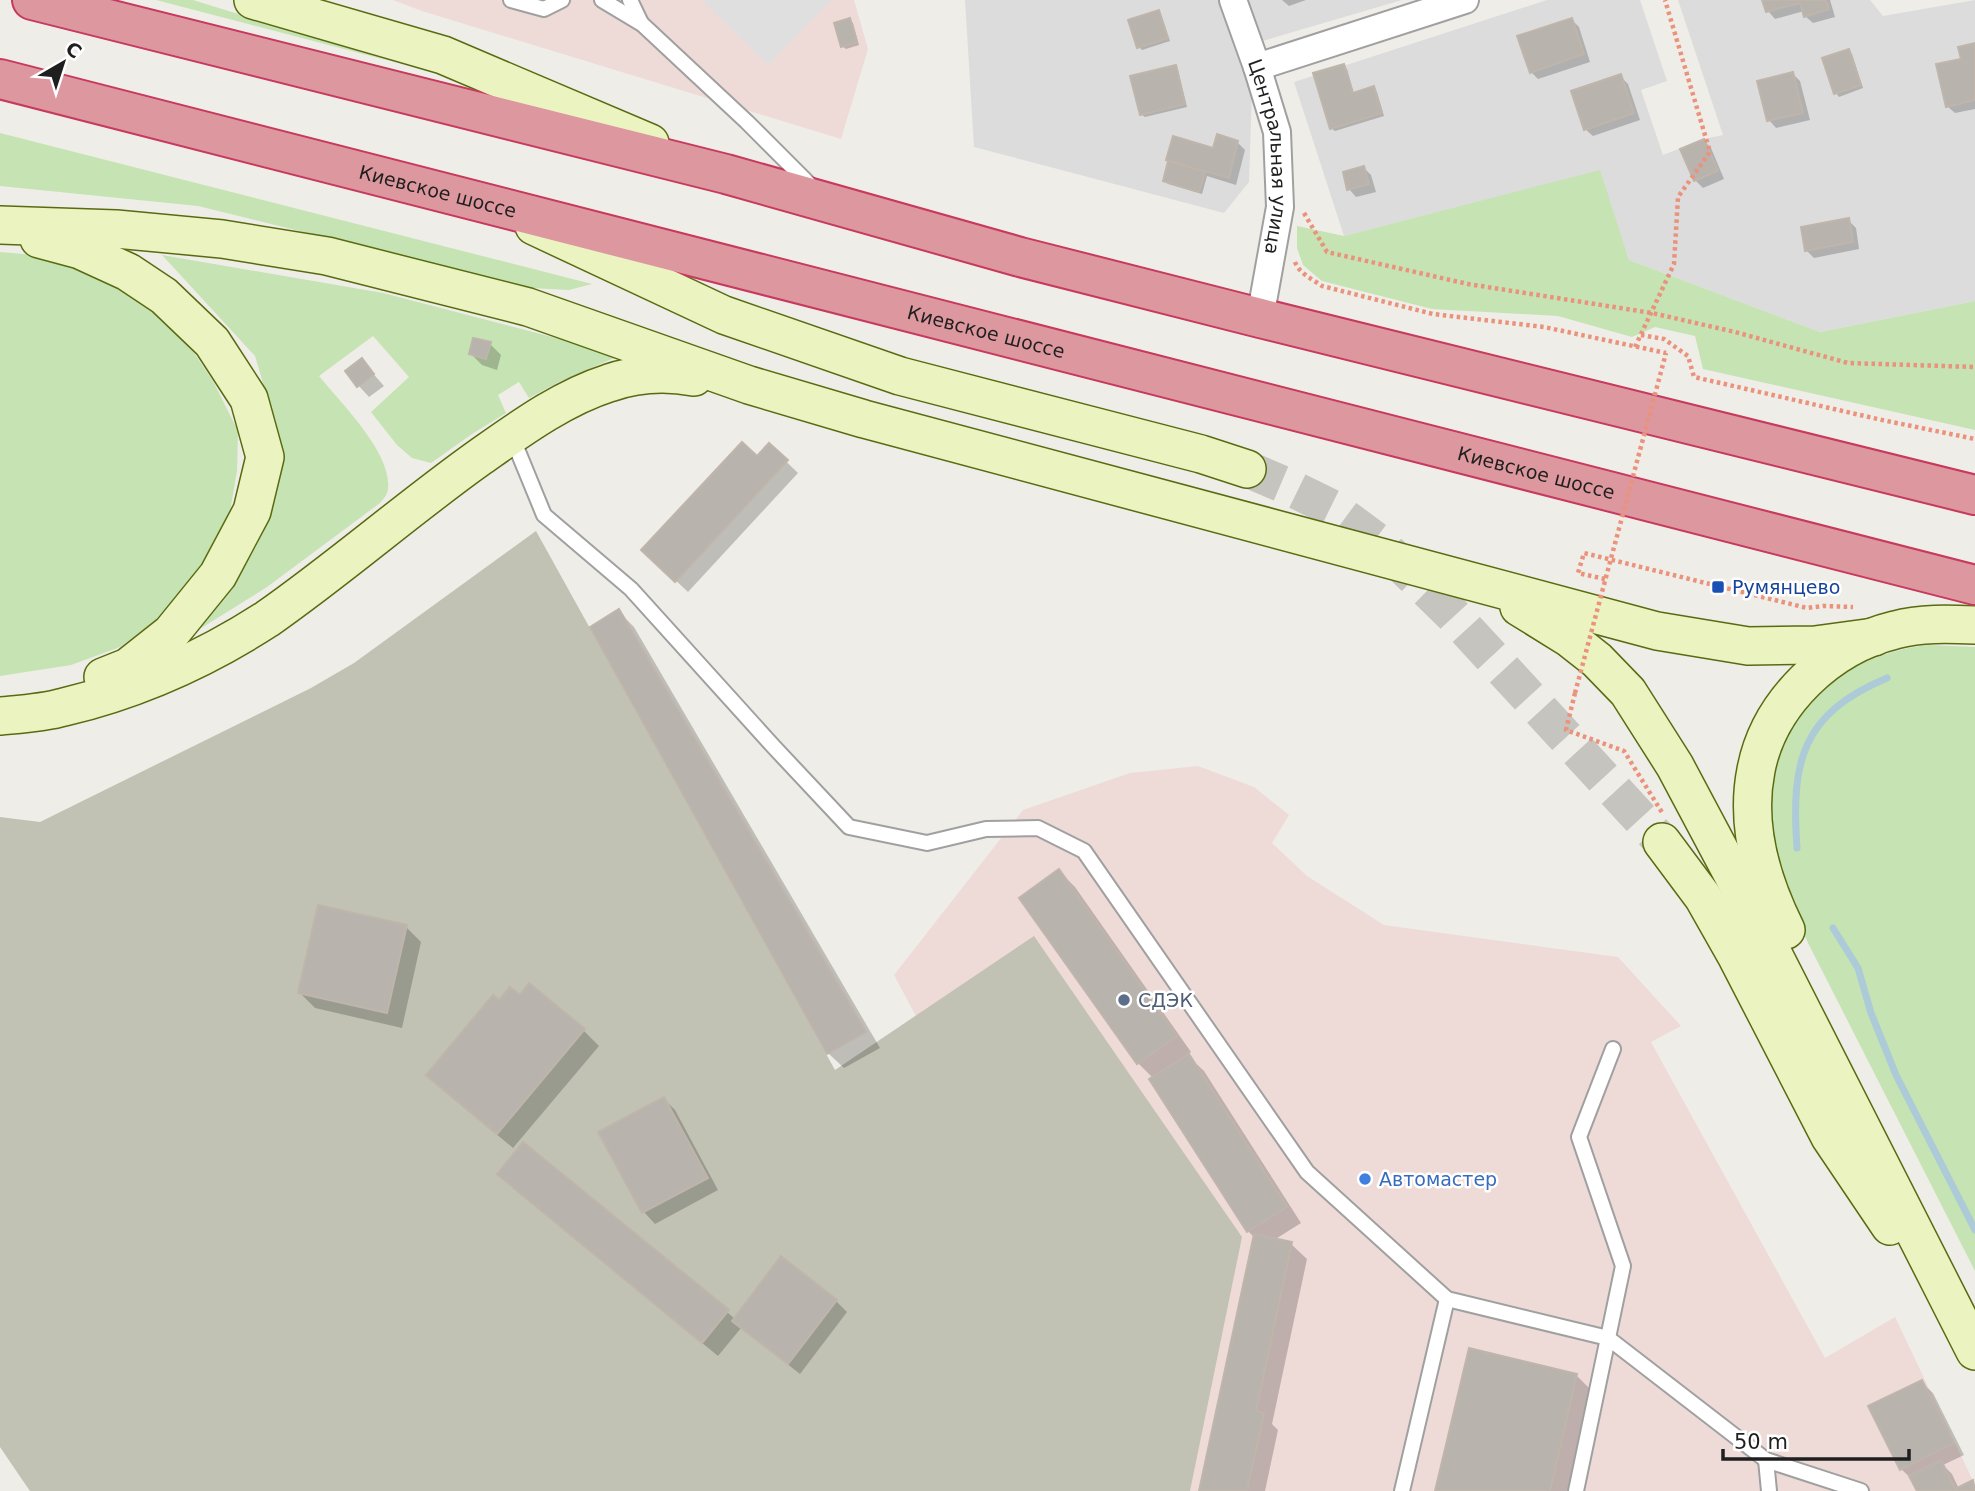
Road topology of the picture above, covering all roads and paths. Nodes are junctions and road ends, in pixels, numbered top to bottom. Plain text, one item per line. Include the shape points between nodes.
1 (32, 0) edge
2 (253, 0) edge
3 (511, 0) edge
4 (562, 0) edge
5 (602, 0) edge
6 (630, 0) edge
7 (1233, 0) edge
8 (1465, 0) edge
9 (1665, 0) edge
10 (642, 24) junction
11 (1257, 67) junction
12 (0, 79) edge
13 (726, 174) junction
14 (827, 203) junction
15 (485, 204) junction
16 (1280, 207) junction
17 (0, 226) edge
18 (1307, 276) dead end
19 (1652, 313) junction
20 (1260, 318) junction
21 (1641, 335) junction
22 (1636, 347) junction
23 (1975, 367) edge
24 (749, 385) junction
25 (511, 435) junction
26 (1975, 439) edge
27 (1247, 469) tunnel mouth
28 (1918, 480) junction
29 (1975, 486) edge
30 (1975, 495) edge
31 (1605, 579) junction
32 (1472, 582) junction
33 (1975, 585) edge
34 (1866, 623) junction
35 (1975, 625) edge
36 (0, 699) edge
37 (0, 716) edge
38 (1566, 730) dead end
39 (1662, 842) tunnel mouth
40 (1613, 1049) dead end
41 (1447, 1299) junction
42 (1963, 1305) edge
43 (1608, 1338) junction
44 (1975, 1351) edge
45 (1766, 1460) junction
46 (1402, 1491) edge
47 (1576, 1491) edge
48 (1769, 1491) edge
49 (1861, 1491) edge

1 - 13 highway
2 - 13 main road via 443,55
3 - 4 lane via 544,9
5 - 10 lane
6 - 10 lane
7 - 11 street, Центральная улица
8 - 11 street
9 - 19 path via 1710,152 1678,197 1674,264
10 - 14 lane
11 - 16 street, Центральная улица via 1277,132
12 - 15 highway, Киевское шоссе
13 - 14 highway
14 - 20 highway
15 - 27 main road via 724,315 900,376
15 - 33 highway, Киевское шоссе
16 - 19 path via 1303,210 1327,253 1468,284
16 - 20 street, Центральная улица
17 - 24 main road via 142,231 327,256 528,307
17 - 36 main road via 79,250 128,272 164,296 212,342 249,400 265,457 252,511 218,575 171,633 128,667 84,684 34,697
18 - 22 path via 1322,286 1433,314 1544,327
19 - 21 path
19 - 23 path via 1848,363
20 - 28 highway
21 - 22 path
21 - 26 path via 1664,339 1688,356 1694,377
22 - 31 path, bridge via 1666,353
24 - 25 main road via 684,375 636,376 587,391
24 - 32 main road
25 - 37 main road via 295,599 220,648 103,696 47,711
25 - 41 lane via 544,515 631,589 849,827 927,843 986,829 1038,828 1084,851 1307,1172
28 - 29 street
28 - 30 highway
31 - 34 path via 1578,573 1584,553 1807,608 1823,606
31 - 38 path, bridge
32 - 34 main road via 1657,631 1748,646 1815,645
32 - 42 main road via 1569,638 1628,692 1675,766
34 - 35 main road via 1892,630
34 - 42 main road via 1783,708 1756,770 1754,824 1774,905
39 - 42 main road via 1703,897 1830,1137 1897,1236
40 - 43 lane via 1579,1137 1623,1266
41 - 43 lane
41 - 46 lane
42 - 44 main road
43 - 45 lane
43 - 47 lane
45 - 48 lane
45 - 49 lane

